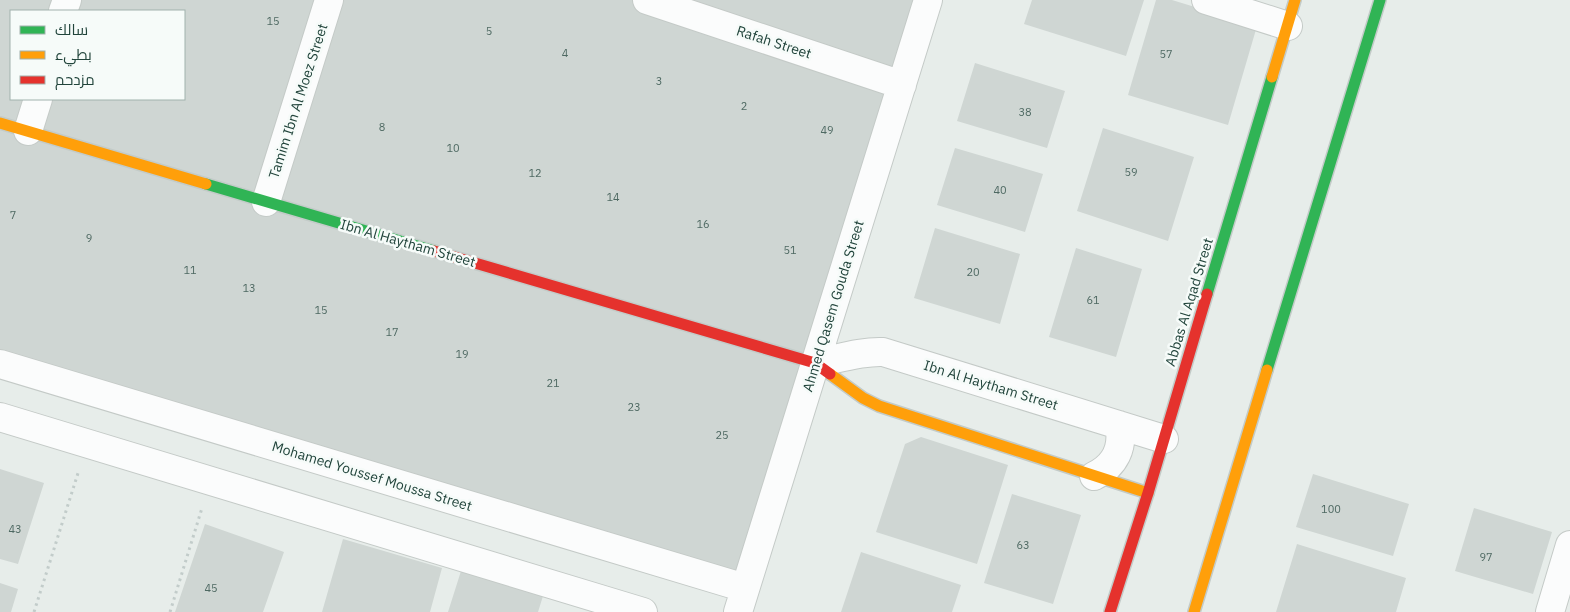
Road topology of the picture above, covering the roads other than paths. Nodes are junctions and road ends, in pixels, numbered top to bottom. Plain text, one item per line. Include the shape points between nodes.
1 (330, 0) edge
2 (647, 0) edge
3 (928, 0) edge
4 (1206, 0) edge
5 (1295, 0) edge
6 (1380, 0) edge
7 (1288, 26) junction
8 (902, 85) junction
9 (38, 100) edge
10 (0, 123) edge
11 (28, 132) junction
12 (266, 202) junction
13 (815, 363) junction
14 (0, 364) edge
15 (0, 417) edge
16 (1119, 425) junction
17 (1164, 439) junction
18 (1094, 476) junction
19 (1148, 494) junction
20 (1570, 545) edge
21 (1559, 597) edge
22 (741, 600) edge
23 (643, 612) edge
24 (1110, 612) edge
25 (1194, 612) edge

1 - 12 street, Tamim Ibn Al Moez Street
2 - 8 street, Rafah Street
3 - 8 street, Ahmed Qasem Gouda Street
4 - 7 street
5 - 7 main road, Abbas Al Aqad Street
6 - 25 main road
7 - 17 main road, Abbas Al Aqad Street
8 - 13 street, Ahmed Qasem Gouda Street
9 - 11 street
10 - 11 main road, Ibn Al Haytham Street
11 - 12 main road, Ibn Al Haytham Street
12 - 13 main road, Ibn Al Haytham Street
13 - 16 street, Ibn Al Haytham Street via 863,352 883,352
13 - 18 main road, Ibn Al Haytham Street via 878,406
13 - 22 street, Ahmed Qasem Gouda Street
14 - 22 street, Mohamed Youssef Moussa Street
15 - 23 street
16 - 17 street, Ibn Al Haytham Street
16 - 18 street via 1121,435 1117,455 1104,471
17 - 19 main road, Abbas Al Aqad Street
18 - 19 main road, Ibn Al Haytham Street
19 - 24 main road, Abbas Al Aqad Street
20 - 21 street

